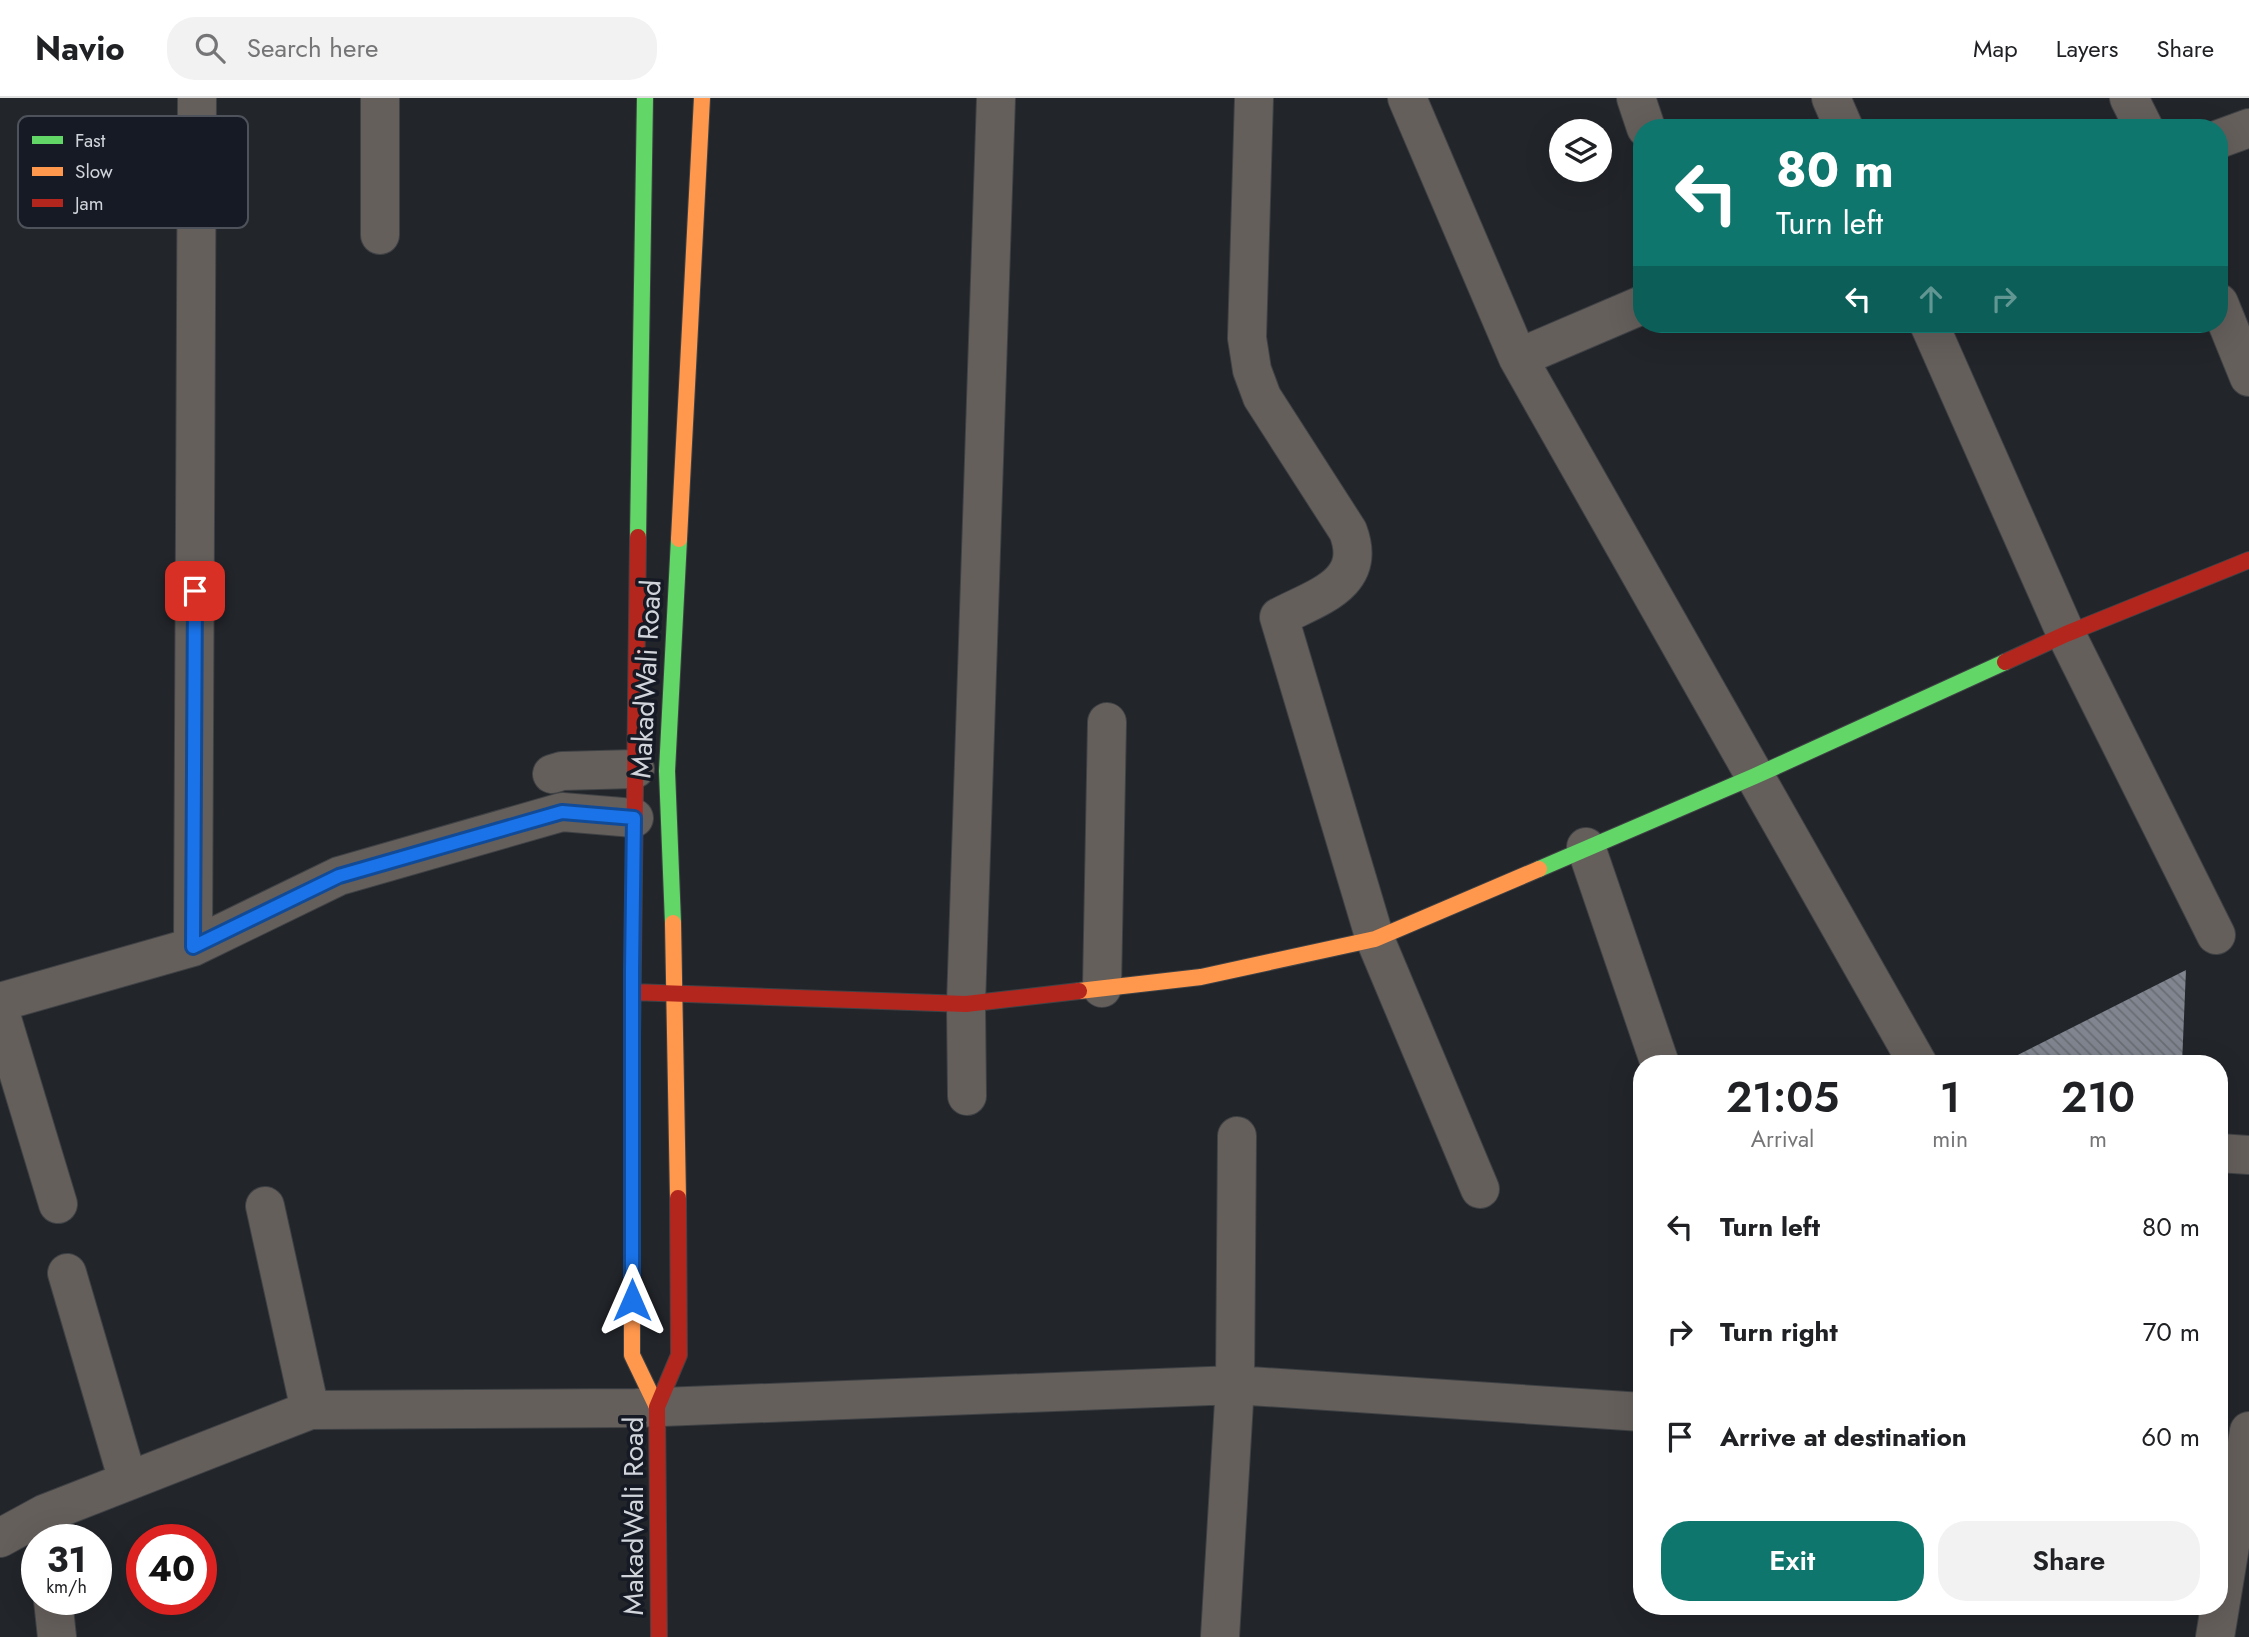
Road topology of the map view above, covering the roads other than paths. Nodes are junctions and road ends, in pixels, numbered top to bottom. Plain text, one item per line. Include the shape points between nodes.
1 (197, 98) edge
2 (380, 98) edge
3 (645, 98) edge
4 (702, 98) edge
5 (996, 98) edge
6 (1254, 98) edge
7 (1407, 98) edge
8 (1636, 98) edge
9 (1830, 98) edge
10 (2129, 98) edge
11 (197, 116) edge
12 (1643, 119) edge
13 (1840, 119) edge
14 (2140, 119) edge
15 (2249, 128) edge
16 (2228, 136) edge
17 (196, 228) edge
18 (380, 235) dead end
19 (1633, 309) edge
20 (2228, 325) edge
21 (1933, 333) edge
22 (1518, 358) junction
23 (2249, 377) edge
24 (2249, 560) edge
25 (2066, 634) junction
26 (1107, 722) dead end
27 (635, 769) junction
28 (552, 774) dead end
29 (1755, 776) junction
30 (634, 818) junction
31 (1586, 847) junction
32 (2216, 934) dead end
33 (1375, 939) junction
34 (193, 947) junction
35 (1102, 988) junction
36 (632, 992) junction
37 (676, 994) junction
38 (0, 1002) edge
39 (966, 1004) junction
40 (0, 1012) edge
41 (1657, 1055) edge
42 (1913, 1055) edge
43 (967, 1096) dead end
44 (1237, 1136) dead end
45 (2228, 1154) edge
46 (2249, 1155) edge
47 (1480, 1189) dead end
48 (58, 1204) dead end
49 (265, 1206) dead end
50 (67, 1273) dead end
51 (1235, 1385) junction
52 (657, 1407) junction
53 (310, 1410) junction
54 (1633, 1411) edge
55 (2241, 1447) edge
56 (128, 1482) junction
57 (51, 1524) edge
58 (21, 1533) edge
59 (0, 1538) edge
60 (2228, 1542) edge
61 (55, 1615) edge
62 (2218, 1615) edge
63 (57, 1637) edge
64 (659, 1637) edge
65 (1220, 1637) edge
66 (2215, 1637) edge

1 - 11 street
2 - 18 street
3 - 27 street
4 - 37 street, MakadWali Road via 667,771
5 - 39 street
6 - 33 street via 1247,338 1252,370 1262,397 1348,531 1354,561 1335,587 1279,617
7 - 22 street
8 - 12 street
9 - 13 street
10 - 14 street
15 - 16 street
17 - 34 street
19 - 22 street
20 - 23 street
21 - 25 street
22 - 29 street
24 - 25 street
25 - 29 street
25 - 32 street
26 - 35 street
27 - 28 street
27 - 30 street
29 - 31 street
29 - 42 street
30 - 34 street via 562,812 339,876
30 - 36 street
31 - 33 street
31 - 41 street
33 - 35 street via 1201,976
33 - 47 street
34 - 38 street
35 - 39 street
36 - 37 street
36 - 52 street via 632,1355
37 - 39 street
37 - 52 street, MakadWali Road via 679,1355
39 - 43 street
40 - 48 street
44 - 51 street
45 - 46 street
49 - 53 street
50 - 56 street
51 - 52 street
51 - 54 street
51 - 65 street
52 - 53 street
52 - 64 street, MakadWali Road
53 - 56 street
55 - 60 street
56 - 57 street
58 - 59 street
61 - 63 street
62 - 66 street

